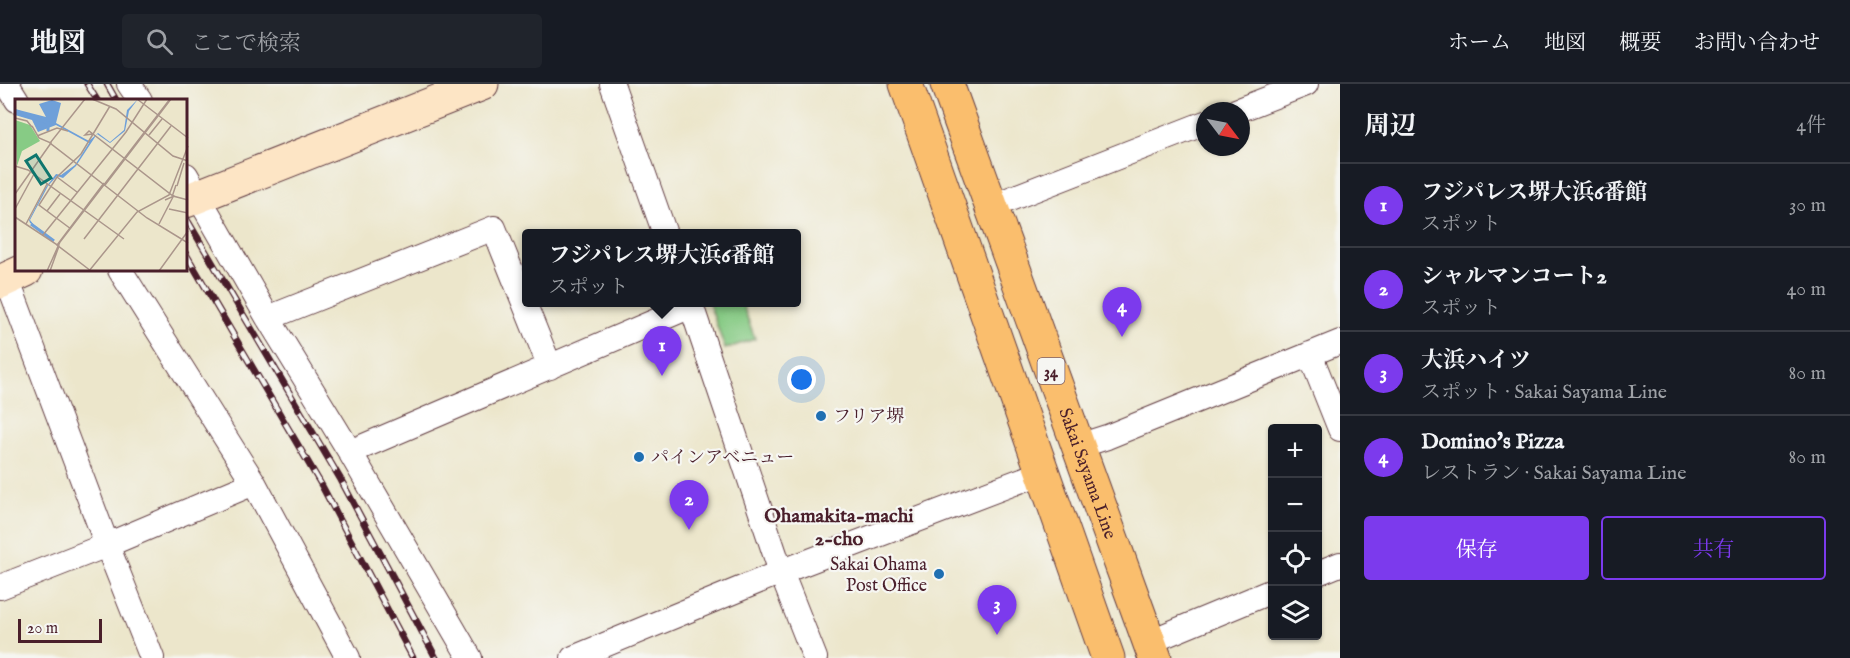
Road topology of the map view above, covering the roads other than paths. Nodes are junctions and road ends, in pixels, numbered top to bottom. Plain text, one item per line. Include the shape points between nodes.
1 (7, 84) edge
2 (129, 84) edge
3 (482, 84) edge
4 (612, 84) edge
5 (906, 84) edge
6 (948, 84) edge
7 (1306, 84) edge
8 (16, 99) edge
9 (139, 99) edge
10 (1250, 106) edge
11 (1196, 127) edge
12 (190, 191) edge
13 (992, 206) junction
14 (663, 229) edge
15 (121, 272) edge
16 (11, 277) edge
17 (522, 298) edge
18 (526, 307) edge
19 (684, 307) edge
20 (692, 307) edge
21 (268, 318) junction
22 (1340, 342) edge
23 (1310, 354) junction
24 (550, 367) junction
25 (1340, 429) edge
26 (1079, 446) junction
27 (350, 452) junction
28 (1043, 472) junction
29 (254, 483) junction
30 (107, 545) junction
31 (1340, 564) edge
32 (1322, 571) edge
33 (781, 572) junction
34 (0, 587) edge
35 (1268, 593) edge
36 (1152, 650) edge
37 (152, 658) edge
38 (348, 658) edge
39 (470, 658) edge
40 (573, 658) edge
41 (815, 658) edge
42 (1108, 658) edge

1 - 8 street
2 - 9 street
3 - 12 street
4 - 14 street
5 - 28 main road, 34
6 - 13 main road, Sakai Sayama Line / 34
7 - 10 street
11 - 13 street
12 - 21 street
13 - 26 main road, Sakai Sayama Line / 34
15 - 29 street
16 - 30 street
17 - 21 street via 494,228
18 - 24 street
19 - 24 street
20 - 33 street
21 - 27 street
22 - 23 street
23 - 25 street
23 - 26 street
24 - 27 street
26 - 36 main road, Sakai Sayama Line / 34
27 - 39 street
28 - 33 street
28 - 42 main road, 34
29 - 30 street
29 - 38 street
30 - 34 street
30 - 37 street
31 - 32 street
33 - 40 street
33 - 41 street
35 - 36 street

